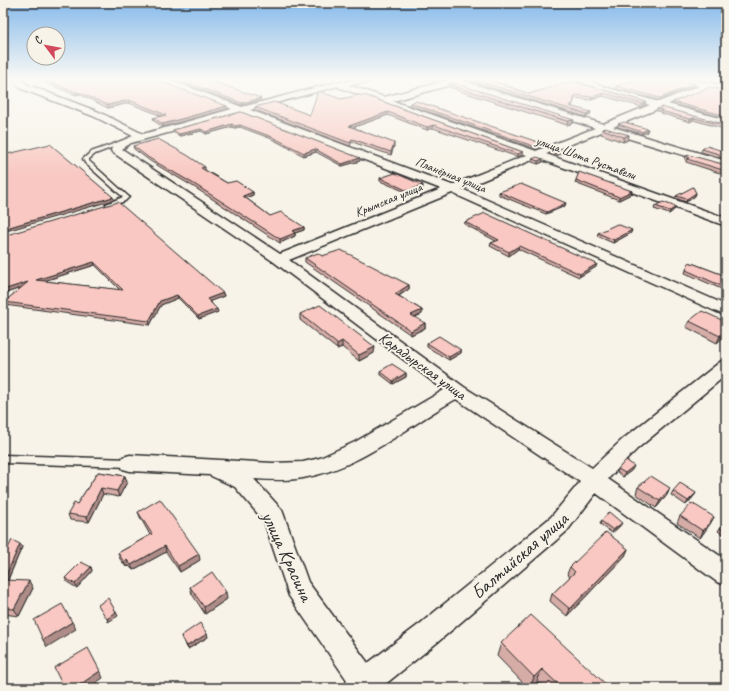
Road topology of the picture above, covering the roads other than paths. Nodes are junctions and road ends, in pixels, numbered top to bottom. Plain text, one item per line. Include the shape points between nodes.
1 (89, 111) edge
2 (239, 111) edge
3 (247, 111) edge
4 (417, 111) edge
5 (552, 111) edge
6 (644, 111) edge
7 (682, 111) edge
8 (726, 123) edge
9 (603, 128) junction
10 (142, 137) junction
11 (124, 148) junction
12 (537, 154) junction
13 (726, 165) edge
14 (452, 189) junction
15 (104, 206) edge
16 (726, 222) edge
17 (279, 259) junction
18 (726, 310) edge
19 (726, 366) edge
20 (457, 391) junction
21 (3, 459) edge
22 (130, 462) joint
23 (212, 467) junction
24 (594, 480) junction
25 (726, 574) edge
26 (363, 686) edge

1 - 10 street
2 - 10 street
3 - 14 street, Планёрная улица
4 - 12 street, улица Шота Руставели
5 - 9 street
6 - 9 street, Крымская улица
7 - 8 street
9 - 12 street, Крымская улица
9 - 13 street
10 - 11 street
11 - 15 lane via 93,153 86,159 126,197
11 - 17 street, Карадырская улица
12 - 14 street, Крымская улица
12 - 16 street, улица Шота Руставели
14 - 17 street, Крымская улица
14 - 18 street, Планёрная улица
17 - 20 street, Карадырская улица
19 - 24 street, Балтийская улица via 630,444
20 - 23 street via 363,446 332,461 280,471
20 - 24 street, Карадырская улица
21 - 22 lane
22 - 23 street, улица Красина
23 - 26 street, улица Красина via 243,481 274,517 298,588
24 - 25 street, Карадырская улица
24 - 26 street, Балтийская улица via 559,524

